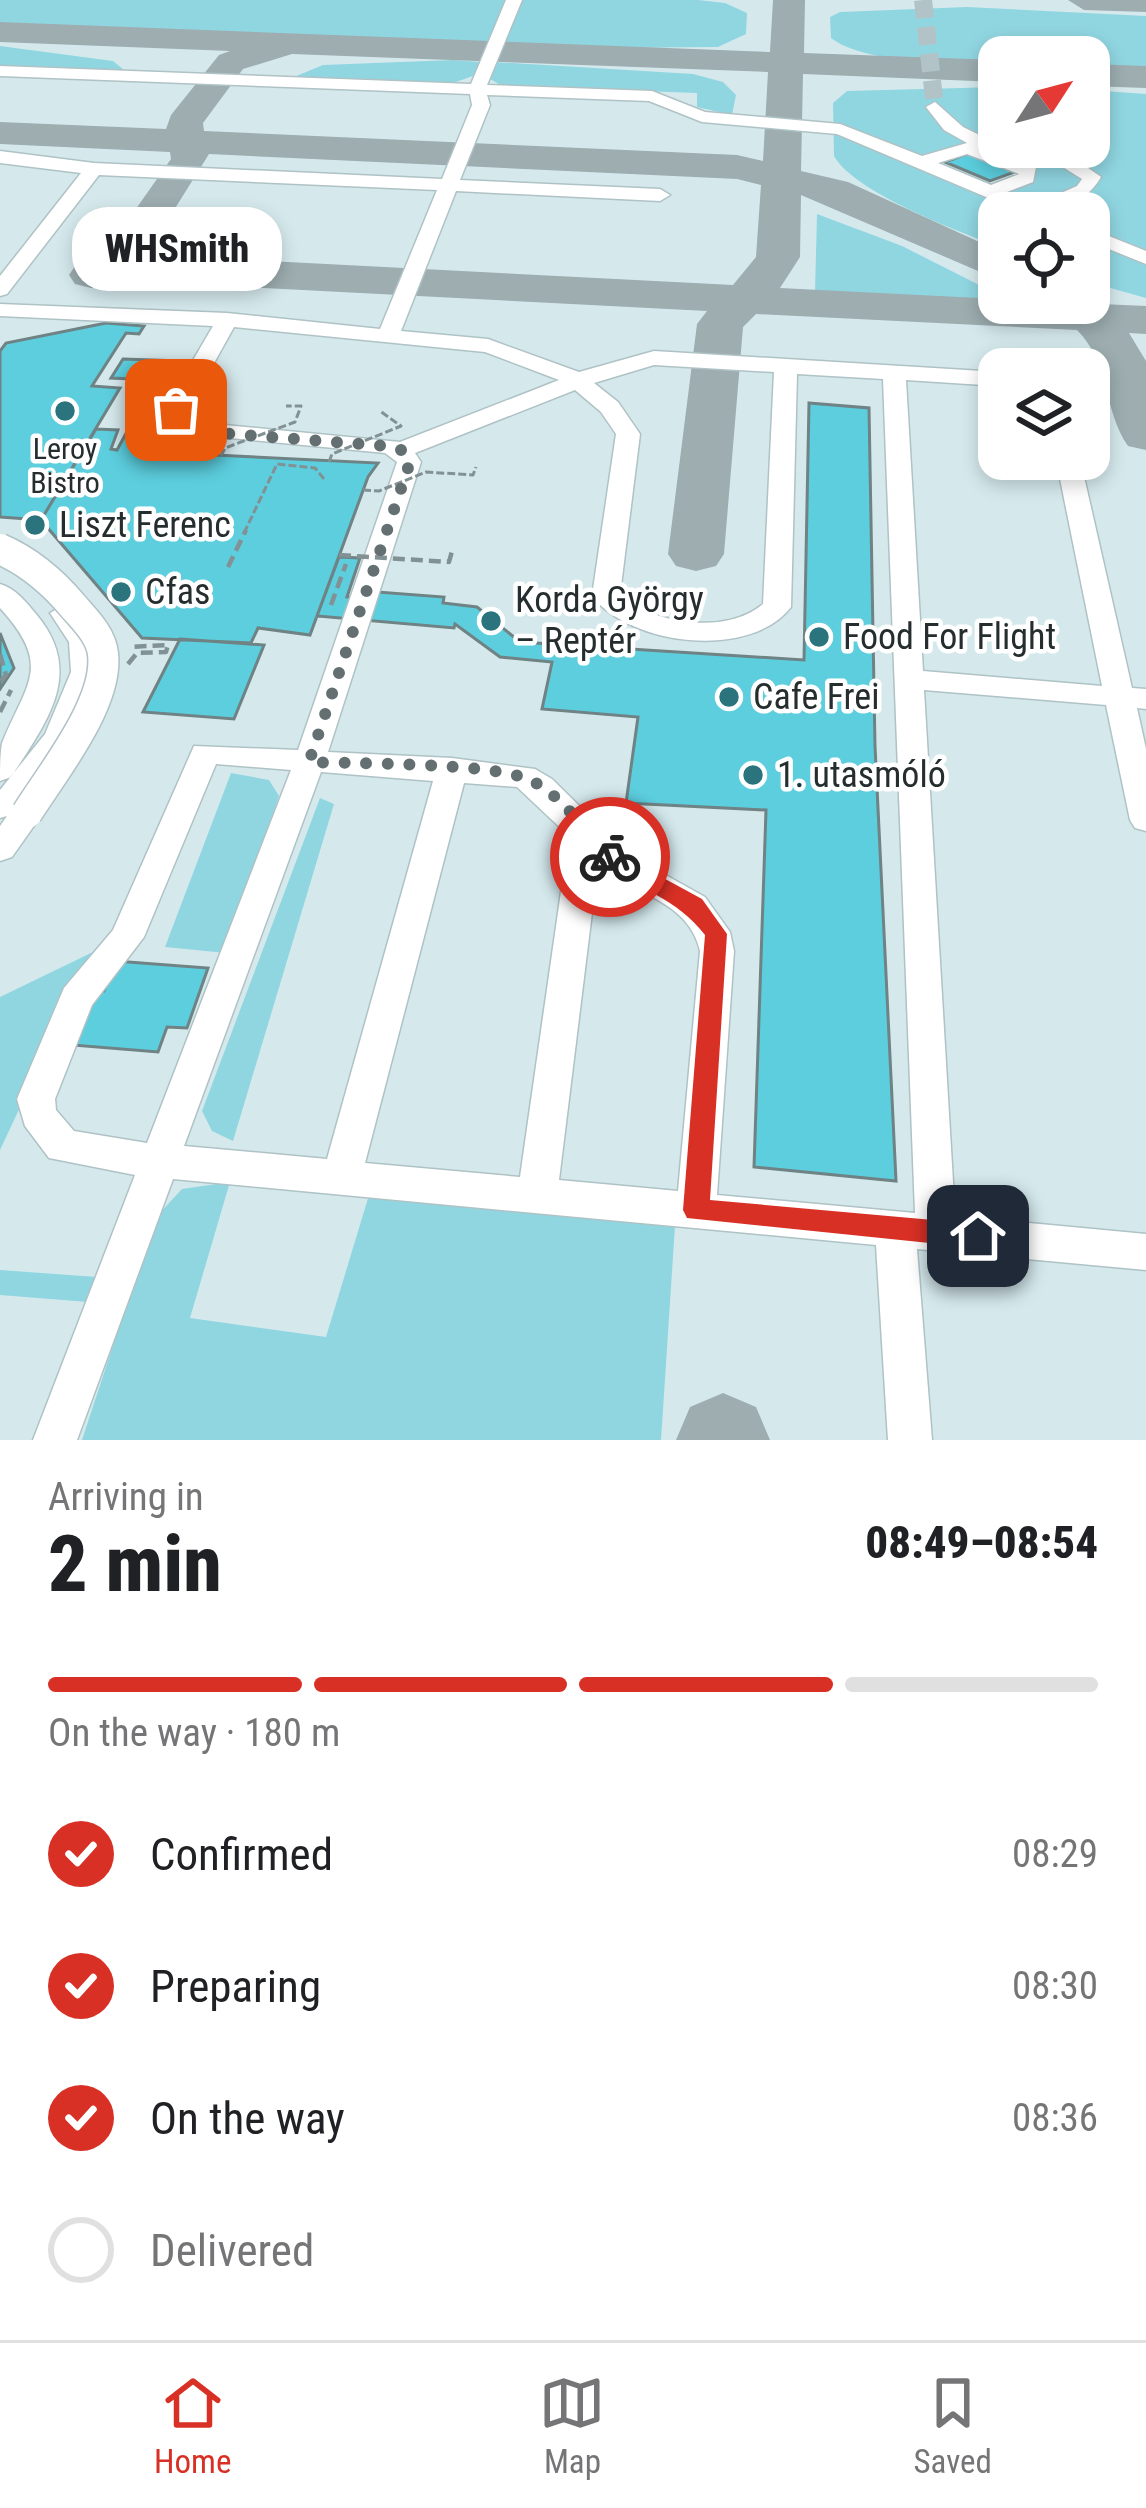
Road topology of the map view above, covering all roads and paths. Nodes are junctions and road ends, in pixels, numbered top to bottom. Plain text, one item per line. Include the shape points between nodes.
1 (514, 0) edge
2 (0, 70) edge
3 (476, 89) junction
4 (935, 107) dead end
5 (978, 138) edge
6 (0, 158) edge
7 (920, 163) junction
8 (1076, 168) edge
9 (94, 169) junction
10 (451, 185) junction
11 (990, 192) joint
12 (1080, 192) edge
13 (660, 195) dead end
14 (1110, 243) edge
15 (1146, 258) edge
16 (0, 290) edge
17 (0, 310) edge
18 (226, 320) junction
19 (389, 334) junction
20 (786, 364) junction
21 (894, 371) junction
22 (978, 378) edge
23 (578, 381) junction
24 (286, 406) dead end
25 (380, 411) dead end
26 (401, 450) junction
27 (221, 456) dead end
28 (329, 462) dead end
29 (476, 467) dead end
30 (324, 478) dead end
31 (1074, 480) edge
32 (364, 490) dead end
33 (0, 549) edge
34 (452, 551) dead end
35 (339, 555) dead end
36 (0, 559) edge
37 (346, 564) dead end
38 (228, 568) dead end
39 (0, 592) edge
40 (331, 605) dead end
41 (137, 645) dead end
42 (0, 654) edge
43 (128, 664) dead end
44 (908, 679) junction
45 (0, 682) edge
46 (13, 686) dead end
47 (1132, 699) edge
48 (0, 712) edge
49 (309, 762) junction
50 (452, 769) junction
51 (0, 770) edge
52 (14, 810) edge
53 (1146, 820) edge
54 (586, 830) junction
55 (0, 850) edge
56 (635, 876) junction
57 (576, 903) junction
58 (159, 1160) junction
59 (342, 1175) junction
60 (537, 1194) junction
61 (696, 1210) junction
62 (915, 1231) junction
63 (1146, 1252) edge
64 (55, 1440) edge
65 (910, 1440) edge

1 - 3 street
2 - 3 street
3 - 7 street via 661,98 702,117 840,129
3 - 10 street via 481,105
4 - 5 street via 942,121
6 - 9 street
7 - 11 street
7 - 11 street via 965,148 1029,171
8 - 12 street via 1092,178
9 - 10 street
9 - 16 street
10 - 13 street
10 - 19 street
14 - 15 street
17 - 18 street
18 - 19 street
18 - 26 street via 176,410 186,428
19 - 23 street via 488,346
20 - 21 street
20 - 23 street via 654,358
20 - 23 street via 779,600 772,615 735,630 653,625 621,613 606,596 628,434
21 - 22 street
21 - 44 street
23 - 26 street
24 - 27 path, bridge via 301,406 295,422
25 - 28 path, bridge via 401,427
26 - 49 street via 410,462 406,482
29 - 32 path, bridge via 473,475 426,472
30 - 38 path via 315,467 277,464
31 - 47 street
33 - 52 street, bridge via 52,582 103,651 90,709
34 - 35 path, bridge via 449,562
36 - 52 street via 41,586 80,633 87,659 73,711
37 - 40 path
39 - 51 street via 35,632 47,664
41 - 43 path via 169,645 166,652 137,652
42 - 45 path
44 - 47 street
44 - 62 street
46 - 48 path
47 - 53 street
49 - 50 street
49 - 58 street
49 - 58 street via 206,753 127,937 77,998 36,1100 63,1146
50 - 54 street via 533,781
50 - 59 street
52 - 55 street
54 - 56 street
54 - 57 street
56 - 57 street
56 - 61 street via 694,905 716,934
57 - 60 street
58 - 59 street
58 - 64 street
59 - 60 street
60 - 61 street
61 - 62 street
62 - 63 street
62 - 65 street

